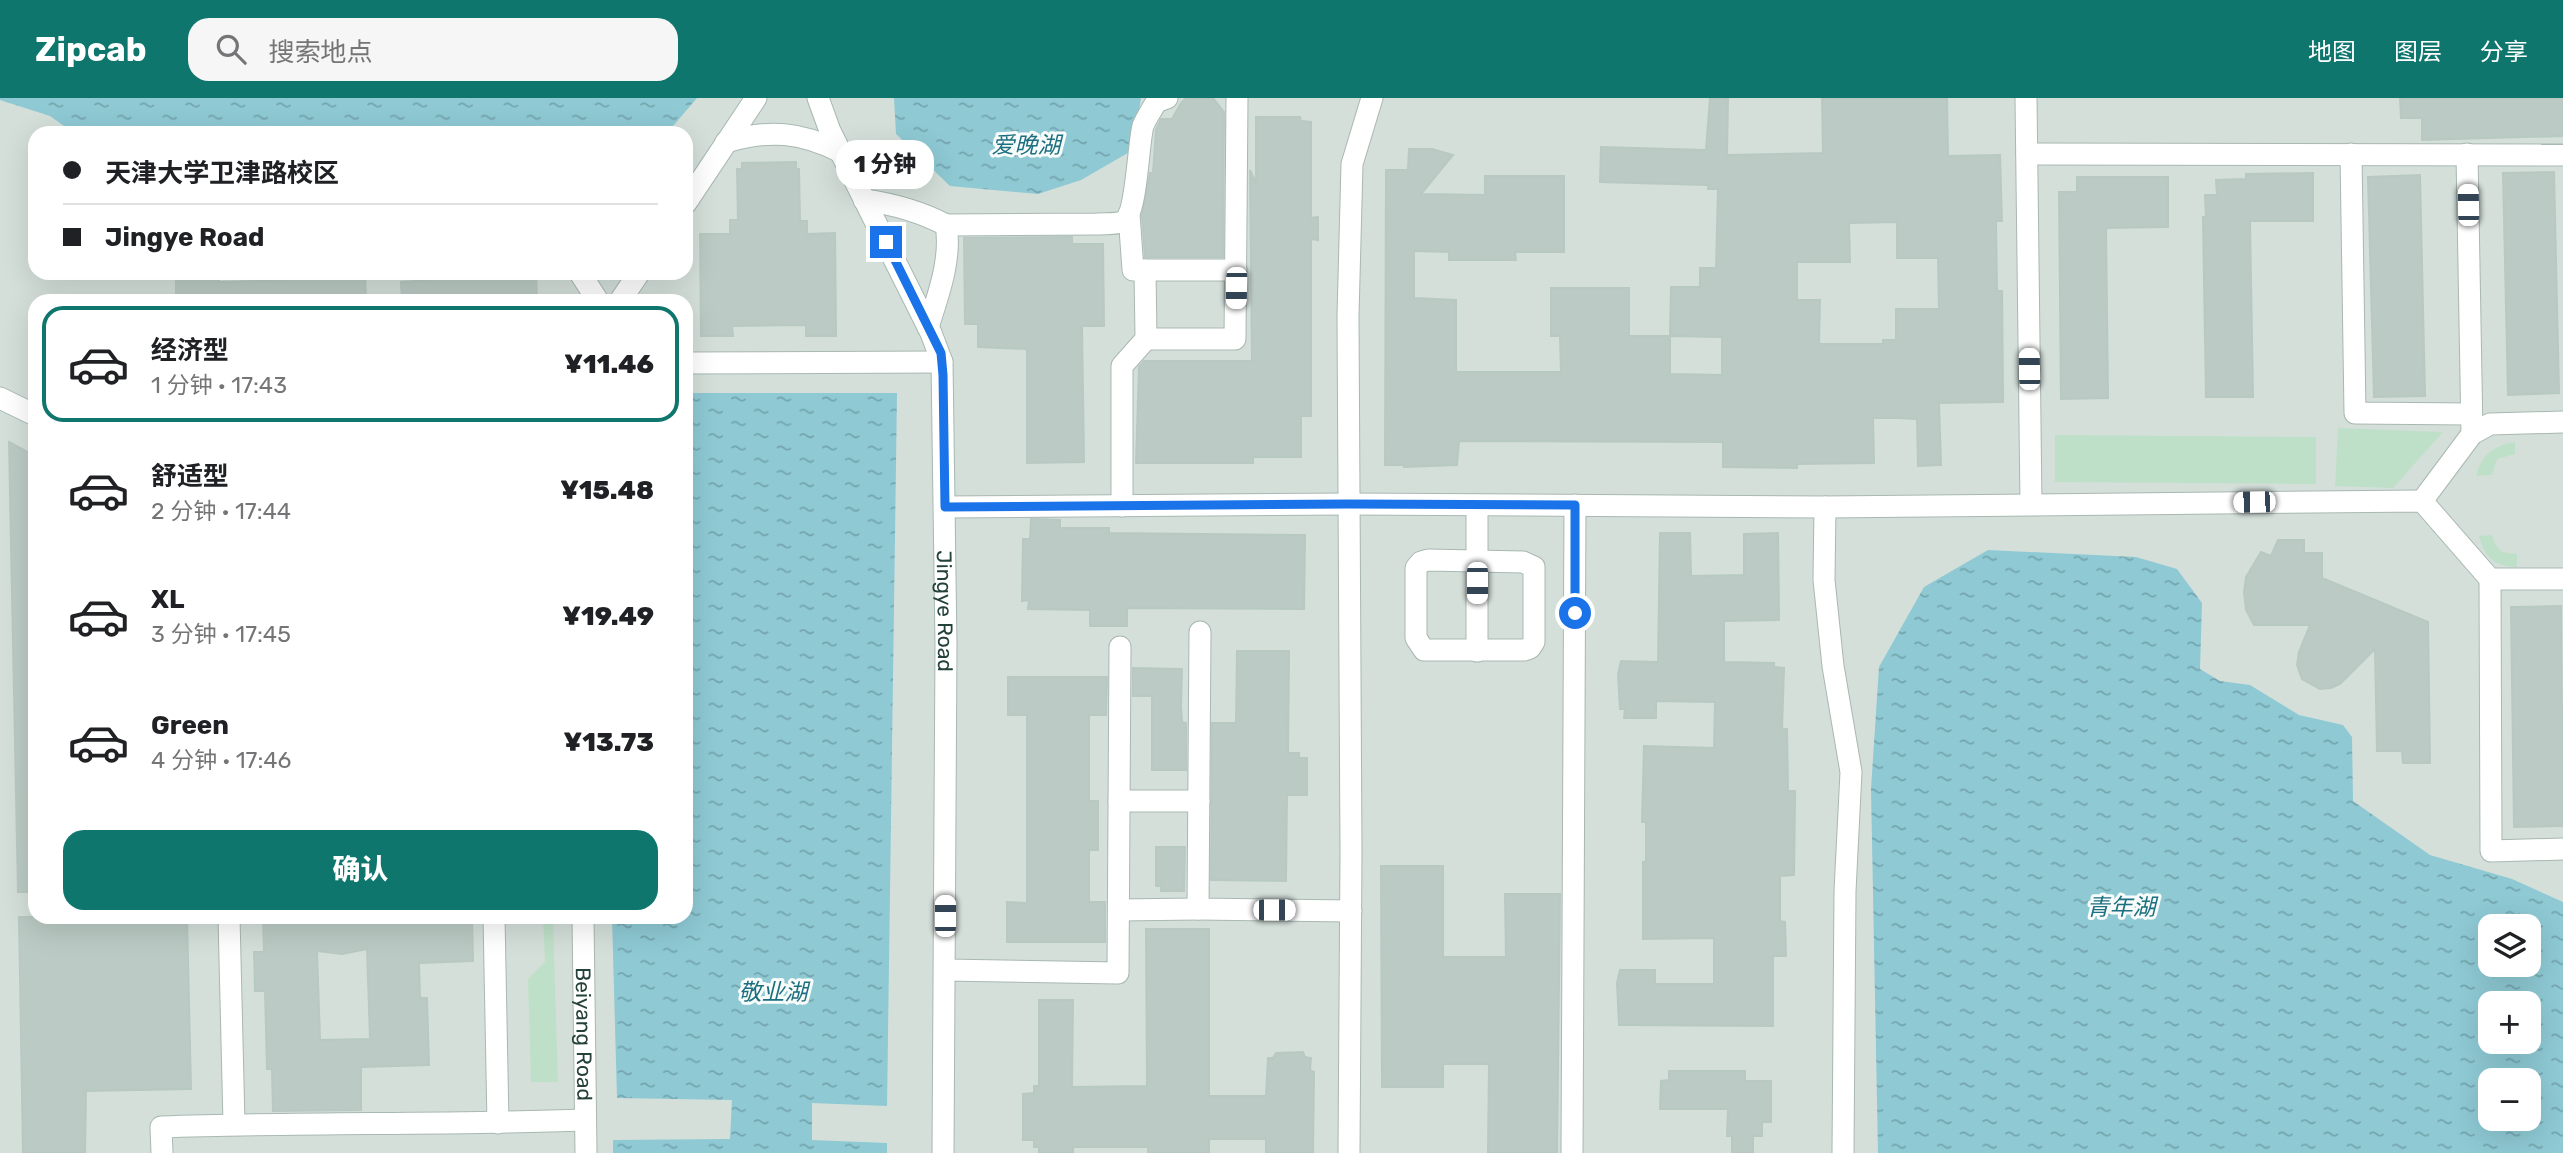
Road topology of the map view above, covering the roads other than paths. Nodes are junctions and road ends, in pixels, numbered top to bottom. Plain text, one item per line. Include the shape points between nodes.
1 (756, 98) edge
2 (818, 98) edge
3 (1167, 98) edge
4 (1237, 98) edge
5 (1372, 98) edge
6 (2026, 98) edge
7 (726, 142) junction
8 (841, 152) junction
9 (2027, 153) junction
10 (2351, 154) junction
11 (2467, 154) junction
12 (2563, 155) edge
13 (693, 192) edge
14 (864, 200) junction
15 (1129, 214) junction
16 (946, 225) junction
17 (1145, 270) junction
18 (1236, 270) junction
19 (929, 327) junction
20 (1146, 339) junction
21 (942, 362) junction
22 (693, 363) edge
23 (0, 398) edge
24 (28, 412) edge
25 (2563, 422) edge
26 (2471, 424) junction
27 (2421, 501) junction
28 (1349, 504) junction
29 (2031, 504) junction
30 (1477, 505) junction
31 (1575, 505) junction
32 (1122, 506) junction
33 (945, 507) junction
34 (1825, 507) junction
35 (1478, 561) junction
36 (2490, 579) junction
37 (2563, 579) edge
38 (1200, 632) dead end
39 (1119, 647) dead end
40 (1477, 651) junction
41 (1119, 801) junction
42 (1199, 801) junction
43 (2563, 849) edge
44 (1198, 909) junction
45 (1119, 910) junction
46 (1350, 911) junction
47 (229, 924) edge
48 (494, 924) edge
49 (583, 924) edge
50 (945, 970) junction
51 (585, 1120) junction
52 (498, 1123) junction
53 (234, 1125) junction
54 (162, 1153) edge
55 (586, 1153) edge
56 (943, 1153) edge
57 (1349, 1153) edge
58 (1572, 1153) edge
59 (1843, 1153) edge

1 - 7 street
2 - 8 street, Jingye Road
3 - 15 street via 1156,102 1143,125
4 - 18 street
5 - 28 street via 1352,164
6 - 9 street
7 - 8 street via 761,134 787,135
7 - 13 street
8 - 14 street, Jingye Road
9 - 10 street
9 - 29 street
10 - 11 street
10 - 26 street via 2355,413
11 - 12 street
11 - 26 street via 2480,281
14 - 16 street via 897,205
14 - 19 street, Jingye Road
15 - 16 street via 1120,223
15 - 17 street via 1133,270
16 - 19 street via 944,271
17 - 18 street
17 - 20 street
18 - 20 street via 1235,339
19 - 21 street, Jingye Road
20 - 32 street via 1122,366
21 - 22 street
21 - 33 street, Jingye Road
23 - 24 street
25 - 26 street
26 - 27 street
27 - 29 street
27 - 36 street
28 - 30 street
28 - 32 street
28 - 46 street
29 - 34 street
30 - 31 street
30 - 35 street
31 - 34 street
31 - 58 street
32 - 33 street
33 - 50 street, Jingye Road
34 - 59 street via 1824,580 1831,653 1851,772 1845,891
35 - 40 street
35 - 40 street via 1523,562 1534,567 1536,578 1530,648
35 - 40 street via 1428,560 1416,568 1416,638 1424,650
36 - 37 street
36 - 43 street via 2491,851
38 - 42 street
39 - 41 street
41 - 42 street
41 - 45 street
42 - 44 street
44 - 45 street
44 - 46 street
45 - 50 street via 1118,973
46 - 57 street
47 - 53 street
48 - 52 street
49 - 51 street, Beiyang Road
50 - 56 street, Jingye Road
51 - 52 street
51 - 55 street, Beiyang Road
52 - 53 street
53 - 54 street via 161,1127

